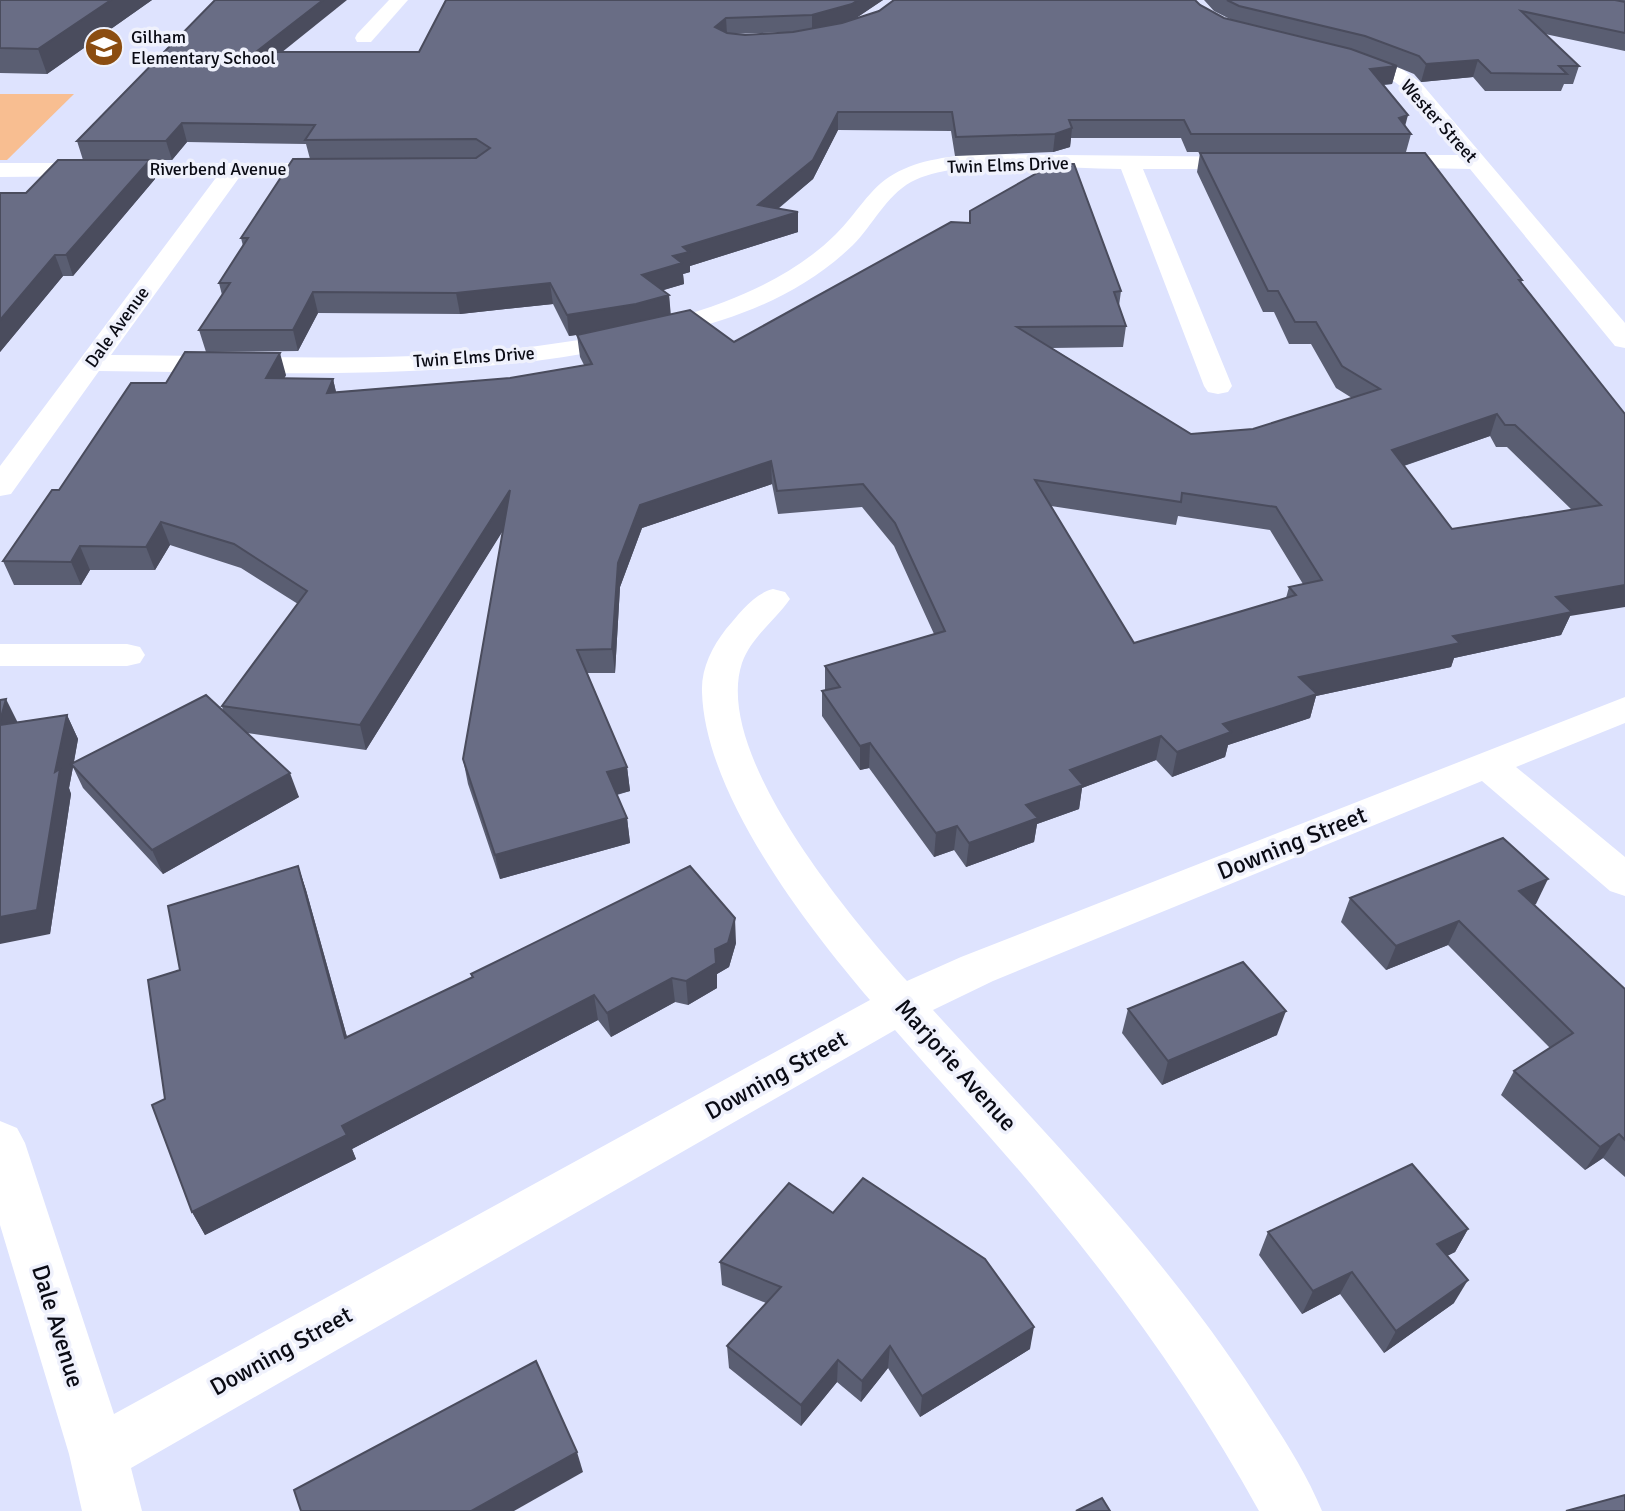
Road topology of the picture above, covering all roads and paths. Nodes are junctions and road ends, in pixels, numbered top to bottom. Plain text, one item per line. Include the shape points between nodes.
1 (400, 0) edge
2 (364, 38) dead end
3 (1330, 52) edge
4 (1129, 162) junction
5 (1268, 162) edge
6 (1351, 162) edge
7 (1476, 162) junction
8 (359, 168) edge
9 (234, 169) junction
10 (0, 170) edge
11 (1625, 340) edge
12 (90, 363) junction
13 (1218, 386) dead end
14 (0, 487) edge
15 (773, 599) dead end
16 (0, 654) edge
17 (127, 655) dead end
18 (1625, 709) edge
19 (1487, 764) junction
20 (1625, 880) edge
21 (900, 1005) junction
22 (0, 1143) edge
23 (98, 1454) junction
24 (112, 1511) edge
25 (1292, 1511) edge

1 - 2 street
3 - 7 street, Wester Street via 1379,66 1406,80
4 - 5 street, Twin Elms Drive
4 - 12 street, Twin Elms Drive via 970,163 923,170 903,177 841,242 786,282 700,319 580,348 446,361
4 - 13 street
6 - 7 street
7 - 11 street, Wester Street
8 - 9 street, Riverbend Avenue
9 - 10 street, Riverbend Avenue
9 - 12 street, Dale Avenue
12 - 14 street, Dale Avenue
15 - 21 street, Marjorie Avenue via 737,638 721,666 720,696 728,743 769,830 816,900
16 - 17 street
18 - 19 street, Downing Street
19 - 20 street
19 - 21 street, Downing Street via 977,969
21 - 23 street, Downing Street
21 - 25 street, Marjorie Avenue via 1108,1238 1196,1356
22 - 23 street, Dale Avenue
23 - 24 street, Dale Avenue

